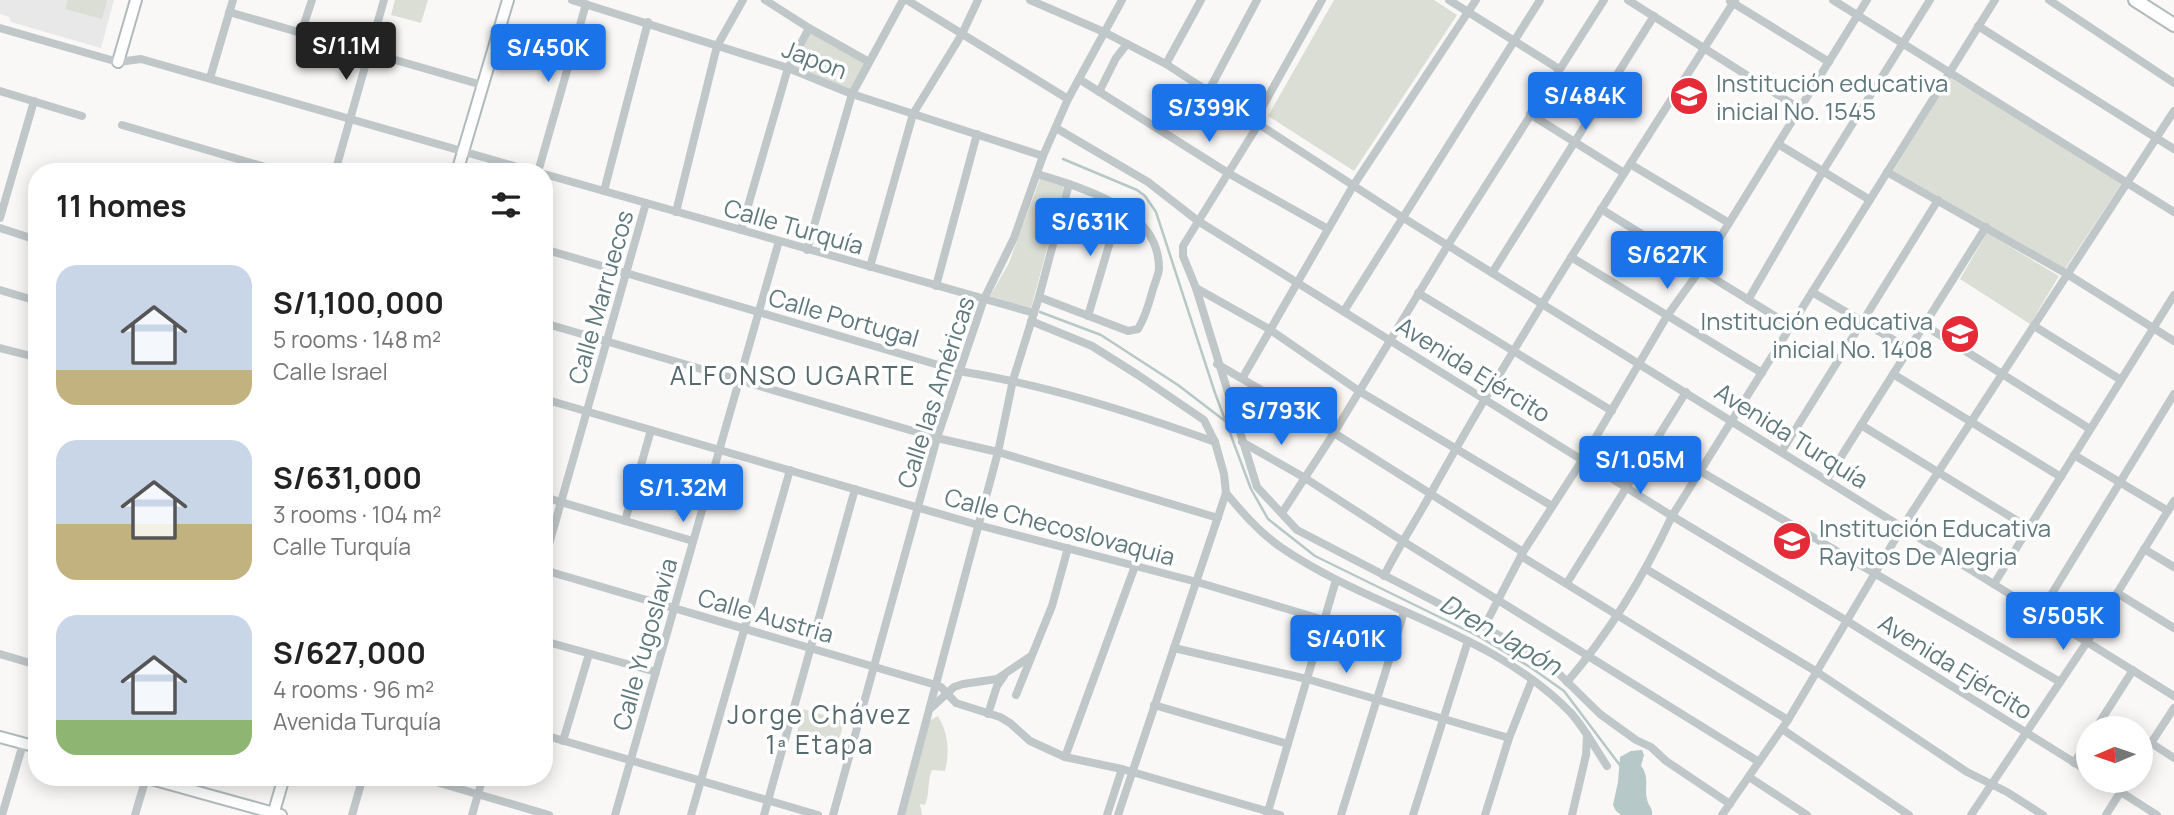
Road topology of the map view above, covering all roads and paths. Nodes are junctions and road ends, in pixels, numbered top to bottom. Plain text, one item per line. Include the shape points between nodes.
1 (136, 0) edge
2 (233, 0) edge
3 (312, 0) edge
4 (384, 0) edge
5 (508, 0) edge
6 (572, 0) edge
7 (743, 0) edge
8 (765, 0) edge
9 (905, 0) edge
10 (978, 0) edge
11 (1030, 0) edge
12 (1122, 0) edge
13 (1201, 0) edge
14 (1257, 0) edge
15 (1322, 0) edge
16 (1449, 0) edge
17 (1476, 0) edge
18 (1540, 0) edge
19 (1604, 0) edge
20 (1628, 0) edge
21 (1833, 0) edge
22 (1867, 0) edge
23 (1930, 0) edge
24 (1995, 0) edge
25 (2049, 0) edge
26 (2135, 0) edge
27 (1732, 1) edge
28 (586, 4) junction
29 (229, 12) junction
30 (1468, 14) junction
31 (1858, 15) junction
32 (1654, 16) junction
33 (648, 22) junction
34 (2174, 25) edge
35 (1978, 26) junction
36 (0, 28) edge
37 (809, 29) junction
38 (1104, 32) junction
39 (302, 33) junction
40 (962, 34) junction
41 (1514, 41) junction
42 (1903, 43) junction
43 (1128, 44) junction
44 (717, 46) junction
45 (1704, 48) junction
46 (369, 53) junction
47 (118, 62) junction
48 (869, 62) junction
49 (1829, 62) junction
50 (1166, 64) junction
51 (788, 68) junction
52 (1559, 69) junction
53 (1950, 71) junction
54 (210, 78) junction
55 (1079, 79) junction
56 (2174, 83) edge
57 (482, 85) junction
58 (0, 91) edge
59 (1099, 92) junction
60 (1208, 92) junction
61 (852, 94) junction
62 (1068, 99) junction
63 (34, 102) junction
64 (1800, 109) junction
65 (2174, 111) edge
66 (913, 114) junction
67 (1530, 114) junction
68 (82, 116) dead end
69 (350, 118) junction
70 (122, 124) dead end
71 (1256, 124) junction
72 (1056, 128) junction
73 (977, 134) junction
74 (2157, 138) junction
75 (1574, 142) junction
76 (1778, 144) junction
77 (2174, 149) edge
78 (463, 151) junction
79 (1043, 156) junction
80 (252, 163) edge
81 (338, 163) edge
82 (460, 163) edge
83 (505, 163) edge
84 (540, 163) edge
85 (1630, 164) junction
86 (1823, 172) junction
87 (1887, 172) junction
88 (1228, 173) junction
89 (1624, 173) junction
90 (1037, 174) junction
91 (553, 177) edge
92 (2128, 182) junction
93 (1069, 184) junction
94 (1353, 186) junction
95 (604, 191) junction
96 (1870, 200) junction
97 (1938, 200) junction
98 (646, 203) junction
99 (1120, 208) junction
100 (1601, 209) junction
101 (676, 212) junction
102 (2174, 212) edge
103 (1, 213) edge
104 (1402, 218) junction
105 (1198, 220) junction
106 (1729, 223) junction
107 (1986, 227) junction
108 (0, 228) edge
109 (1328, 229) junction
110 (741, 230) junction
111 (28, 237) edge
112 (779, 241) junction
113 (1448, 245) junction
114 (807, 250) junction
115 (553, 252) edge
116 (1571, 257) junction
117 (870, 267) junction
118 (1700, 270) junction
119 (626, 273) junction
120 (1492, 273) junction
121 (2067, 274) junction
122 (1297, 281) junction
123 (936, 286) junction
124 (1196, 288) junction
125 (0, 290) edge
126 (1812, 292) junction
127 (1418, 293) junction
128 (2174, 295) edge
129 (1039, 297) junction
130 (28, 298) edge
131 (984, 299) junction
132 (1748, 300) junction
133 (1543, 304) junction
134 (1345, 311) junction
135 (759, 312) junction
136 (1088, 316) junction
137 (1667, 316) junction
138 (1033, 317) junction
139 (1862, 322) junction
140 (1924, 325) junction
141 (553, 326) edge
142 (2034, 326) junction
143 (1791, 327) junction
144 (2154, 328) junction
145 (1269, 329) junction
146 (1390, 339) junction
147 (607, 341) junction
148 (2174, 341) edge
149 (0, 348) edge
150 (1909, 349) junction
151 (1513, 351) junction
152 (28, 355) edge
153 (1217, 363) junction
154 (1640, 363) junction
155 (958, 371) junction
156 (1762, 373) junction
157 (2003, 373) junction
158 (1893, 374) junction
159 (1243, 377) junction
160 (740, 379) junction
161 (1013, 380) junction
162 (2121, 380) junction
163 (1359, 391) junction
164 (1686, 392) junction
165 (2174, 394) edge
166 (1484, 398) junction
167 (553, 402) edge
168 (1612, 411) junction
169 (587, 412) junction
170 (1732, 420) junction
171 (1971, 422) junction
172 (1861, 425) junction
173 (2091, 429) junction
174 (651, 430) junction
175 (1335, 433) junction
176 (937, 438) junction
177 (1214, 442) junction
178 (1242, 442) junction
179 (1455, 448) junction
180 (719, 450) junction
181 (1782, 451) junction
182 (998, 452) junction
183 (2074, 456) junction
184 (1583, 459) junction
185 (790, 470) junction
186 (1700, 471) junction
187 (1938, 472) junction
188 (2061, 477) junction
189 (1305, 478) junction
190 (1827, 479) junction
191 (2120, 482) junction
192 (1628, 488) junction
193 (855, 489) junction
194 (1226, 493) junction
195 (1430, 495) junction
196 (553, 500) edge
197 (2174, 501) edge
198 (561, 502) junction
199 (1552, 506) junction
200 (918, 507) junction
201 (2168, 511) junction
202 (1282, 513) junction
203 (1672, 516) junction
204 (1218, 518) junction
205 (625, 521) junction
206 (978, 525) junction
207 (1903, 526) junction
208 (2029, 528) junction
209 (553, 530) edge
210 (1401, 540) junction
211 (693, 541) junction
212 (1068, 548) junction
213 (2144, 550) junction
214 (1522, 554) junction
215 (1135, 566) junction
216 (2174, 567) edge
217 (1646, 569) junction
218 (553, 573) edge
219 (1874, 575) junction
220 (1384, 576) junction
221 (1336, 580) junction
222 (1197, 582) junction
223 (1567, 583) junction
224 (1994, 584) junction
225 (2117, 593) junction
226 (1499, 600) junction
227 (674, 608) junction
228 (1404, 612) junction
229 (2040, 613) junction
230 (1617, 614) junction
231 (1325, 620) junction
232 (1847, 621) junction
233 (1484, 627) junction
234 (2174, 628) edge
235 (744, 629) junction
236 (1468, 641) junction
237 (2087, 642) junction
238 (553, 643) edge
239 (811, 648) junction
240 (1174, 648) junction
241 (589, 653) junction
242 (0, 654) edge
243 (1590, 655) junction
244 (1031, 656) junction
245 (28, 662) edge
246 (874, 666) junction
247 (2133, 670) junction
248 (656, 672) junction
249 (1816, 672) junction
250 (1006, 674) junction
251 (1307, 679) junction
252 (1532, 680) junction
253 (1567, 682) junction
254 (2060, 682) junction
255 (936, 685) junction
256 (946, 692) junction
257 (1016, 695) dead end
258 (2174, 696) edge
259 (1377, 699) junction
260 (1154, 705) junction
261 (2174, 708) edge
262 (929, 710) junction
263 (988, 714) junction
264 (2104, 716) edge
265 (1444, 719) junction
266 (1788, 720) junction
267 (1782, 729) junction
268 (2027, 732) junction
269 (1587, 735) junction
270 (0, 737) edge
271 (553, 738) edge
272 (1509, 738) junction
273 (2153, 740) edge
274 (564, 741) junction
275 (23, 744) junction
276 (1288, 744) junction
277 (2153, 744) edge
278 (28, 745) edge
279 (1065, 757) junction
280 (2174, 758) edge
281 (2076, 760) edge
282 (631, 761) junction
283 (1759, 762) junction
284 (2074, 763) joint
285 (1607, 766) dead end
286 (1127, 771) junction
287 (1749, 777) junction
288 (701, 780) junction
289 (1992, 784) junction
290 (148, 786) edge
291 (180, 786) edge
292 (282, 786) edge
293 (360, 786) edge
294 (450, 786) edge
295 (480, 786) edge
296 (2119, 793) edge
297 (2122, 793) edge
298 (478, 794) junction
299 (768, 801) junction
300 (1730, 804) junction
301 (1267, 813) edge
302 (276, 814) edge
303 (2, 815) edge
304 (135, 815) edge
305 (352, 815) edge
306 (472, 815) edge
307 (550, 815) edge
308 (615, 815) edge
309 (691, 815) edge
310 (764, 815) edge
311 (818, 815) edge
312 (833, 815) edge
313 (901, 815) edge
314 (1107, 815) edge
315 (1118, 815) edge
316 (1280, 815) edge
317 (1341, 815) edge
318 (1413, 815) edge
319 (1485, 815) edge
320 (1572, 815) edge
321 (1722, 815) edge
322 (1807, 815) edge
323 (1909, 815) edge
324 (1971, 815) edge
325 (2043, 815) edge
326 (2106, 815) edge
327 (2157, 815) edge

1 - 47 street
2 - 29 street
3 - 39 street
4 - 46 street
5 - 57 street
6 - 28 street, Japon
7 - 44 street
8 - 37 street
9 - 40 street
9 - 48 street
10 - 40 street
11 - 38 street, Avenida Turquía
12 - 38 street, Calle las Américas
13 - 50 street
14 - 60 street
15 - 71 street
16 - 30 street
17 - 30 street
18 - 41 street
19 - 52 street
20 - 32 street
21 - 31 street
22 - 31 street
23 - 42 street
24 - 35 street
25 - 56 street
26 - 34 main road
27 - 45 street
27 - 49 street
28 - 33 street, Japon
28 - 84 street
29 - 39 street
29 - 54 street
30 - 41 street
30 - 94 street
31 - 42 street
31 - 49 street
32 - 45 street
32 - 75 street
33 - 44 street, Japon
33 - 95 street
35 - 53 street
35 - 74 street
36 - 47 street
37 - 48 street
37 - 51 street
38 - 43 street, Avenida Turquía
38 - 55 street, Calle las Américas
39 - 46 street
40 - 62 street
40 - 66 street
41 - 52 street
41 - 104 street
42 - 53 street
42 - 86 street
43 - 50 street, Avenida Turquía
43 - 59 street
44 - 51 street, Japon
44 - 101 street
45 - 64 street
45 - 85 street
46 - 57 street
46 - 69 street
47 - 54 street via 141,59
48 - 61 street
49 - 64 street
50 - 60 street, Avenida Turquía
51 - 61 street, Japon
51 - 110 street
52 - 67 street
53 - 87 street
53 - 92 street
54 - 69 street
55 - 59 street
55 - 62 street, Calle las Américas
57 - 78 street
58 - 63 street
59 - 88 street
60 - 71 street, Avenida Turquía
61 - 66 street, Japon
61 - 114 street
62 - 72 street, Calle las Américas
63 - 68 street
63 - 103 street
64 - 76 street
65 - 74 street
66 - 73 street, Japon
66 - 117 street
67 - 75 street
67 - 113 street
69 - 78 street
69 - 81 street
70 - 80 street
71 - 88 street
71 - 94 street, Avenida Turquía
72 - 79 street, Calle las Américas
72 - 105 street, Avenida Ejército via 1148,182
73 - 79 street, Japon
73 - 123 street
74 - 77 street
74 - 92 street
75 - 89 street
75 - 120 street
76 - 86 street
76 - 106 street
78 - 82 street
78 - 83 street
79 - 90 street, Calle las Américas
85 - 89 street
85 - 106 street
86 - 96 street
86 - 132 street
87 - 96 street
87 - 97 street
88 - 105 street
88 - 109 street
89 - 100 street
90 - 93 street
90 - 131 street, Calle las Américas via 1014,238
91 - 95 street, Calle Turquía
92 - 102 street
92 - 121 street
93 - 99 street via 1090,190
93 - 129 street
94 - 104 street, Avenida Turquía
94 - 109 street
95 - 98 street, Calle Turquía
96 - 126 street
97 - 107 street
97 - 139 street
98 - 101 street, Calle Turquía
98 - 119 street, Calle Marruecos
99 - 136 street
99 - 136 street via 1141,224 1156,248 1159,269 1149,305 1138,330 1128,331
100 - 116 street
100 - 118 street
101 - 110 street, Calle Turquía
104 - 113 street, Avenida Turquía
104 - 134 street
105 - 122 street, Avenida Ejército
105 - 124 street via 1183,246
106 - 118 street
107 - 121 street
107 - 140 street
108 - 111 street
109 - 122 street
110 - 112 street, Calle Turquía
112 - 114 street, Calle Turquía
112 - 135 street, Calle Yugoslavia
113 - 120 street, Avenida Turquía
113 - 127 street
114 - 117 street, Calle Turquía
115 - 119 street, Calle Portugal
116 - 133 street
116 - 137 street
117 - 123 street, Calle Turquía
118 - 132 street
118 - 137 street
119 - 135 street, Calle Portugal
119 - 147 street, Calle Marruecos
120 - 133 street, Avenida Turquía
121 - 142 street
121 - 144 street
122 - 134 street, Avenida Ejército
122 - 145 street
123 - 131 street, Calle Turquía
124 - 145 street
124 - 153 street
125 - 130 street
126 - 139 street
126 - 143 street
127 - 146 street
127 - 151 street
128 - 144 street
129 - 136 street
129 - 138 street
131 - 138 street, Calle Turquía
131 - 155 street, Calle las Américas
132 - 143 street
133 - 151 street
133 - 154 street, Avenida Turquía
134 - 146 street, Avenida Ejército
135 - 155 street, Calle Portugal
135 - 160 street, Calle Yugoslavia
137 - 154 street
137 - 156 street
138 - 161 street
138 - 177 street, Calle Turquía via 1148,381 1204,420
139 - 150 street
139 - 181 street
140 - 150 street
140 - 157 street
141 - 147 street
142 - 157 street
142 - 162 street
143 - 156 street
144 - 148 street
144 - 162 street
145 - 159 street
145 - 163 street
146 - 163 street
146 - 166 street, Avenida Ejército
147 - 160 street
147 - 169 street, Calle Marruecos
149 - 152 street
150 - 158 street
151 - 166 street
151 - 168 street
153 - 159 street
153 - 178 street
154 - 164 street, Avenida Turquía
154 - 168 street
155 - 161 street, Calle Portugal
155 - 176 street, Calle las Américas
156 - 170 street
157 - 171 street
157 - 173 street
158 - 171 street
158 - 172 street
159 - 175 street
160 - 176 street
160 - 180 street, Calle Yugoslavia
161 - 177 street, Calle Portugal
161 - 182 street
162 - 173 street
163 - 175 street
163 - 179 street
164 - 170 street, Avenida Turquía
164 - 192 street
165 - 191 street
166 - 179 street
166 - 184 street, Avenida Ejército
167 - 169 street, Calle Checoslovaquia
168 - 184 street
169 - 174 street, Calle Checoslovaquia
169 - 198 street, Calle Marruecos
170 - 181 street, Avenida Turquía
170 - 186 street
171 - 187 street
171 - 188 street
172 - 187 street
172 - 190 street
173 - 183 street
174 - 180 street, Calle Checoslovaquia
174 - 205 street
175 - 189 street
175 - 195 street
176 - 182 street
176 - 200 street, Calle las Américas
177 - 194 street, Calle Turquía
178 - 189 street
178 - 202 street via 1257,486
179 - 195 street
179 - 199 street
180 - 185 street, Calle Checoslovaquia
180 - 211 street, Calle Yugoslavia
181 - 190 street, Avenida Turquía
182 - 204 street
182 - 206 street
183 - 188 street
183 - 191 street
184 - 192 street, Avenida Ejército
184 - 199 street
185 - 193 street, Calle Checoslovaquia
185 - 235 street
186 - 203 street
186 - 219 street
187 - 207 street
187 - 208 street
188 - 208 street
189 - 202 street
189 - 210 street
190 - 207 street, Avenida Turquía
191 - 201 street
191 - 229 street
192 - 203 street, Avenida Ejército
192 - 223 street
193 - 200 street, Calle Checoslovaquia
193 - 239 street
194 - 204 street
194 - 221 street via 1277,545
195 - 210 street
195 - 214 street
196 - 198 street
197 - 201 street
198 - 205 street
198 - 209 street, Calle Marruecos
199 - 214 street
200 - 206 street, Calle Checoslovaquia
200 - 246 street, Calle las Américas
201 - 213 street
202 - 220 street via 1297,530
203 - 217 street
203 - 232 street, Avenida Ejército
204 - 222 street
205 - 211 street
206 - 212 street, Calle Checoslovaquia
206 - 255 street
207 - 219 street
207 - 224 street, Avenida Turquía
208 - 224 street
210 - 220 street
210 - 226 street
211 - 227 street, Calle Yugoslavia
212 - 215 street, Calle Checoslovaquia
212 - 244 street via 1052,606
213 - 216 street
213 - 225 street
214 - 223 street
214 - 226 street
215 - 222 street, Calle Checoslovaquia
215 - 279 street
217 - 230 street
217 - 249 street
218 - 227 street, Calle Austria
219 - 232 street
219 - 254 street
220 - 233 street
221 - 228 street
221 - 231 street
222 - 231 street, Calle Checoslovaquia
222 - 240 street
223 - 230 street
224 - 229 street, Avenida Turquía
225 - 234 street
225 - 237 street
226 - 233 street
226 - 243 street
227 - 235 street, Calle Austria
227 - 248 street, Calle Yugoslavia
228 - 236 street
228 - 259 street
229 - 237 street, Avenida Turquía
230 - 243 street
230 - 266 street
231 - 251 street
232 - 249 street
232 - 268 street, Avenida Ejército
233 - 253 street via 1546,662
235 - 239 street, Calle Austria
235 - 288 street
236 - 252 street
236 - 265 street
237 - 247 street, Avenida Turquía
237 - 254 street
238 - 241 street
239 - 246 street, Calle Austria
239 - 299 street
240 - 251 street
240 - 260 street
241 - 248 street
241 - 274 street
242 - 245 street
243 - 253 street
243 - 283 street
244 - 250 street
244 - 257 street
246 - 255 street, Calle Austria
246 - 312 street, Calle las Américas
247 - 258 street, Avenida Turquía
247 - 264 street
248 - 282 street, Calle Yugoslavia
249 - 266 street
249 - 289 street
250 - 256 street
250 - 263 street via 996,686
251 - 259 street
251 - 276 street
252 - 269 street via 1571,713
252 - 272 street
253 - 300 street via 1600,714
254 - 268 street
255 - 256 street, Calle Austria
255 - 262 street
256 - 262 street
256 - 263 street, Calle Austria via 956,703
259 - 265 street
259 - 317 street
260 - 276 street
260 - 286 street
261 - 273 street
262 - 313 street
263 - 279 street, Calle Austria
265 - 272 street
265 - 318 street
266 - 267 street
267 - 283 street
267 - 323 street
268 - 284 street, Avenida Ejército
268 - 289 street
269 - 285 street
269 - 320 street
270 - 275 street
271 - 274 street
272 - 319 street
274 - 282 street
275 - 278 street
275 - 303 street
276 - 301 street
277 - 280 street
279 - 286 street, Calle Austria
281 - 284 street
282 - 288 street
282 - 308 street, Calle Yugoslavia
283 - 287 street
286 - 301 street, Calle Austria
286 - 314 street
286 - 315 street
287 - 300 street
287 - 322 street
288 - 299 street
288 - 309 street
289 - 324 street
289 - 325 street
290 - 304 street
291 - 302 street
292 - 302 street
293 - 305 street
294 - 298 street
295 - 298 street
296 - 326 street
297 - 327 street
298 - 306 street
298 - 307 street
299 - 310 street
299 - 311 street
300 - 321 street
301 - 316 street, Calle Austria

